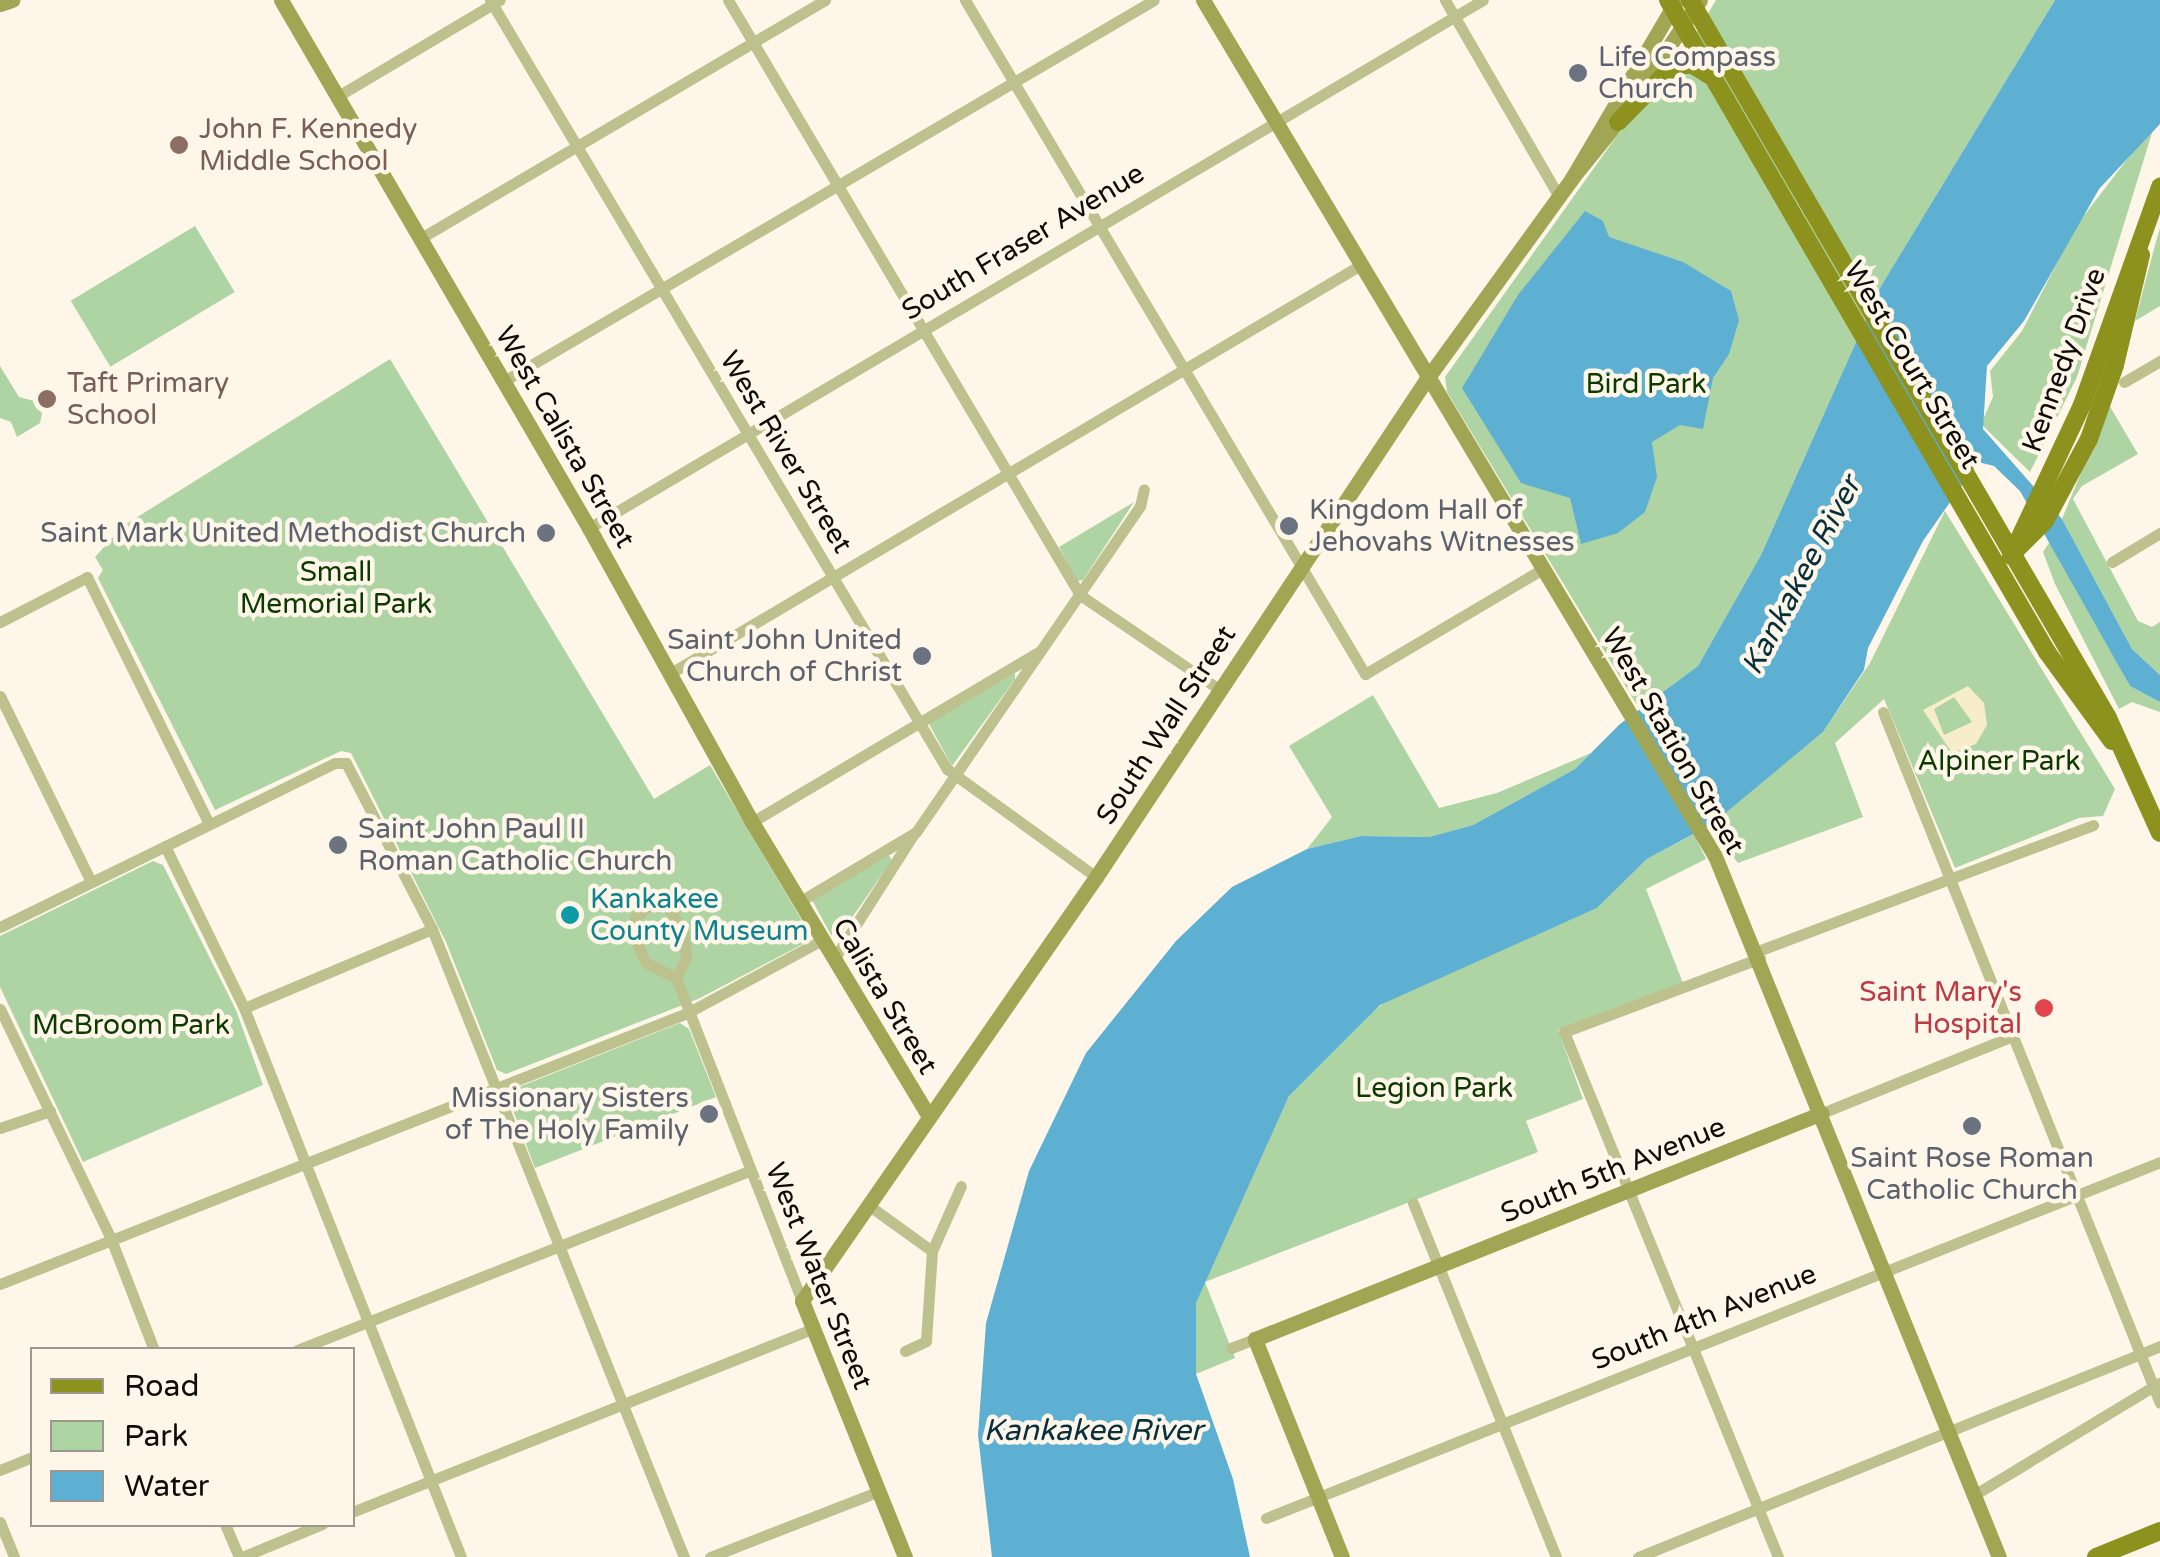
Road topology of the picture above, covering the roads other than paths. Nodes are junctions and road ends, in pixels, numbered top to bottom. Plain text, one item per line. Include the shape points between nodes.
1 (12, 0) edge
2 (281, 0) edge
3 (728, 0) edge
4 (825, 0) edge
5 (966, 0) edge
6 (1154, 0) edge
7 (1203, 0) edge
8 (1445, 0) edge
9 (1483, 0) edge
10 (494, 1) edge
11 (1684, 3) edge
12 (0, 4) edge
13 (1455, 16) junction
14 (1683, 26) junction
15 (753, 42) junction
16 (1712, 77) junction
17 (1014, 82) junction
18 (338, 96) junction
19 (1618, 122) junction
20 (1275, 123) junction
21 (576, 146) junction
22 (1572, 178) junction
23 (838, 186) junction
24 (2160, 187) edge
25 (1559, 197) junction
26 (1100, 226) junction
27 (421, 238) junction
28 (2142, 242) junction
29 (1359, 266) junction
30 (662, 291) junction
31 (923, 330) junction
32 (2160, 361) edge
33 (1184, 369) junction
34 (1426, 380) junction
35 (504, 381) junction
36 (2124, 382) dead end
37 (747, 435) junction
38 (1008, 474) junction
39 (1144, 489) dead end
40 (589, 528) junction
41 (2160, 533) edge
42 (2022, 541) junction
43 (2112, 562) dead end
44 (1302, 568) junction
45 (1544, 568) junction
46 (2001, 571) junction
47 (832, 578) junction
48 (1080, 595) junction
49 (0, 622) edge
50 (1043, 649) junction
51 (670, 674) junction
52 (1219, 688) junction
53 (0, 696) edge
54 (1883, 712) dead end
55 (917, 724) junction
56 (2121, 750) junction
57 (955, 777) junction
58 (752, 822) junction
59 (209, 824) junction
60 (2094, 825) dead end
61 (916, 832) junction
62 (2160, 833) edge
63 (165, 846) junction
64 (1096, 877) junction
65 (1949, 878) junction
66 (91, 882) junction
67 (799, 902) junction
68 (0, 928) edge
69 (432, 930) junction
70 (822, 940) junction
71 (1759, 954) junction
72 (834, 960) junction
73 (676, 978) junction
74 (244, 1008) junction
75 (0, 1009) edge
76 (687, 1014) junction
77 (2013, 1036) junction
78 (496, 1088) junction
79 (50, 1111) junction
80 (1822, 1112) junction
81 (928, 1115) junction
82 (0, 1128) edge
83 (2160, 1162) edge
84 (302, 1164) junction
85 (750, 1171) junction
86 (961, 1186) dead end
87 (1630, 1190) junction
88 (2076, 1196) junction
89 (1413, 1203) dead end
90 (870, 1206) junction
91 (112, 1239) junction
92 (560, 1245) junction
93 (932, 1251) junction
94 (1439, 1268) junction
95 (1886, 1272) junction
96 (0, 1284) edge
97 (802, 1300) junction
98 (365, 1321) junction
99 (814, 1328) junction
100 (1255, 1339) junction
101 (2160, 1346) edge
102 (153, 1347) edge
103 (304, 1347) edge
104 (1231, 1348) dead end
105 (1694, 1348) junction
106 (905, 1350) dead end
107 (2140, 1354) junction
108 (2157, 1385) edge
109 (2160, 1404) edge
110 (624, 1406) junction
111 (1502, 1424) junction
112 (1949, 1431) junction
113 (30, 1458) edge
114 (0, 1470) edge
115 (430, 1481) junction
116 (879, 1491) junction
117 (1974, 1495) junction
118 (1318, 1497) junction
119 (1759, 1510) junction
120 (355, 1511) edge
121 (1266, 1518) dead end
122 (0, 1522) edge
123 (226, 1527) edge
124 (315, 1527) edge
125 (2160, 1531) edge
126 (14, 1557) edge
127 (240, 1557) edge
128 (461, 1557) edge
129 (684, 1557) edge
130 (710, 1557) edge
131 (905, 1557) edge
132 (1342, 1557) edge
133 (1556, 1557) edge
134 (1638, 1557) edge
135 (1778, 1557) edge
136 (1999, 1557) edge
137 (2096, 1557) edge

1 - 12 main road
2 - 18 main road, West Calista Street
3 - 15 street
4 - 15 street
5 - 17 street
6 - 17 street
7 - 20 main road, West Station Street
8 - 13 street
9 - 13 street, South Fraser Avenue
10 - 18 street
10 - 21 street, West River Street
11 - 14 main road, West Court Street
11 - 22 main road, South Wall Street
11 - 42 main road, West Court Street via 1825,227 1979,494
13 - 20 street, South Fraser Avenue
13 - 25 street
14 - 16 main road, West Court Street
14 - 19 main road, South Wall Street
15 - 21 street
15 - 23 street
16 - 19 main road via 1674,64
16 - 46 main road, West Court Street
17 - 23 street
17 - 26 street
18 - 27 main road, West Calista Street
19 - 22 main road, South Wall Street
20 - 26 street, South Fraser Avenue
20 - 29 main road, West Station Street
21 - 27 street
21 - 30 street, West River Street
22 - 25 main road, South Wall Street
23 - 30 street
23 - 31 street
24 - 28 main road, Kennedy Drive
25 - 34 main road, South Wall Street
26 - 31 street, South Fraser Avenue
26 - 33 street
27 - 35 main road, West Calista Street
28 - 42 main road, Kennedy Drive
28 - 42 main road, Kennedy Drive via 2116,365 2068,483
29 - 33 street
29 - 34 main road, West Station Street
30 - 35 street
30 - 37 street, West River Street
31 - 37 street, South Fraser Avenue
31 - 38 street
32 - 36 street
33 - 38 street
33 - 44 street
34 - 44 main road, South Wall Street
34 - 45 main road, West Station Street
35 - 40 main road, West Calista Street
37 - 40 street, South Fraser Avenue
37 - 47 street, West River Street
38 - 47 street
38 - 48 street
39 - 48 street via 1140,506
40 - 51 main road, West Calista Street
41 - 43 street
42 - 46 main road, Kennedy Drive
42 - 56 main road, West Court Street
44 - 45 street via 1365,674
44 - 52 main road, South Wall Street
45 - 71 main road, West Station Street via 1714,856
46 - 56 main road, West Court Street via 2048,652
47 - 51 street
47 - 55 street, West River Street
48 - 50 street
48 - 52 street
49 - 59 street via 87,576
50 - 55 street
50 - 57 street
51 - 58 main road, West Calista Street
52 - 64 main road, South Wall Street
53 - 66 street
54 - 65 street
55 - 57 street, West River Street
55 - 58 street
56 - 62 main road, West Court Street
57 - 61 street
57 - 64 street, West River Street
58 - 67 main road, West Calista Street
59 - 63 street
59 - 69 street via 343,761
60 - 65 street
61 - 67 street
61 - 72 street
63 - 66 street
63 - 74 street
64 - 81 main road, South Wall Street
65 - 71 street
65 - 77 street
66 - 68 street
67 - 70 main road, Calista Street
69 - 74 street
69 - 78 street
70 - 72 main road, Calista Street
70 - 76 street
71 - 80 main road, West Station Street
71 - 87 street via 1564,1032
72 - 81 main road, Calista Street
73 - 73 street via 686,958 683,932 668,907 650,905 635,918 632,933 646,963
73 - 76 street, West Water Street
74 - 84 street
75 - 79 street
76 - 78 street
76 - 85 street, West Water Street
77 - 80 street, South 5th Avenue
77 - 88 street
78 - 84 street
78 - 92 street
79 - 82 street
79 - 91 street
80 - 87 main road, South 5th Avenue
80 - 95 main road, West Station Street
81 - 90 main road, South Wall Street
83 - 88 street, South 4th Avenue
84 - 91 street
84 - 98 street
85 - 92 street
85 - 97 street, West Water Street
86 - 93 street
87 - 94 main road, South 5th Avenue
87 - 105 street
88 - 95 street, South 4th Avenue
88 - 107 street
89 - 94 street
90 - 93 street
90 - 97 main road, South Wall Street
91 - 96 street
91 - 102 street
92 - 98 street
92 - 110 street
93 - 106 street via 926,1340
94 - 100 main road, South 5th Avenue
94 - 111 street
95 - 105 street, South 4th Avenue
95 - 112 main road, West Station Street
97 - 99 main road, West Water Street
98 - 103 street
98 - 115 street
99 - 110 street
99 - 116 main road, West Water Street
100 - 104 street, South 5th Avenue
100 - 118 main road
101 - 107 street
105 - 111 street, South 4th Avenue
105 - 119 street
107 - 108 street
107 - 112 street
108 - 109 street
108 - 117 street
110 - 115 street
110 - 129 street
111 - 118 street, South 4th Avenue
111 - 133 street
112 - 117 main road, West Station Street
112 - 119 street
113 - 114 street
115 - 120 street
115 - 128 street
116 - 130 street
116 - 131 main road, West Water Street
117 - 136 main road, West Station Street
118 - 121 street, South 4th Avenue
118 - 132 main road
119 - 134 street
119 - 135 street
122 - 126 street
123 - 127 street
124 - 127 street
125 - 137 main road

